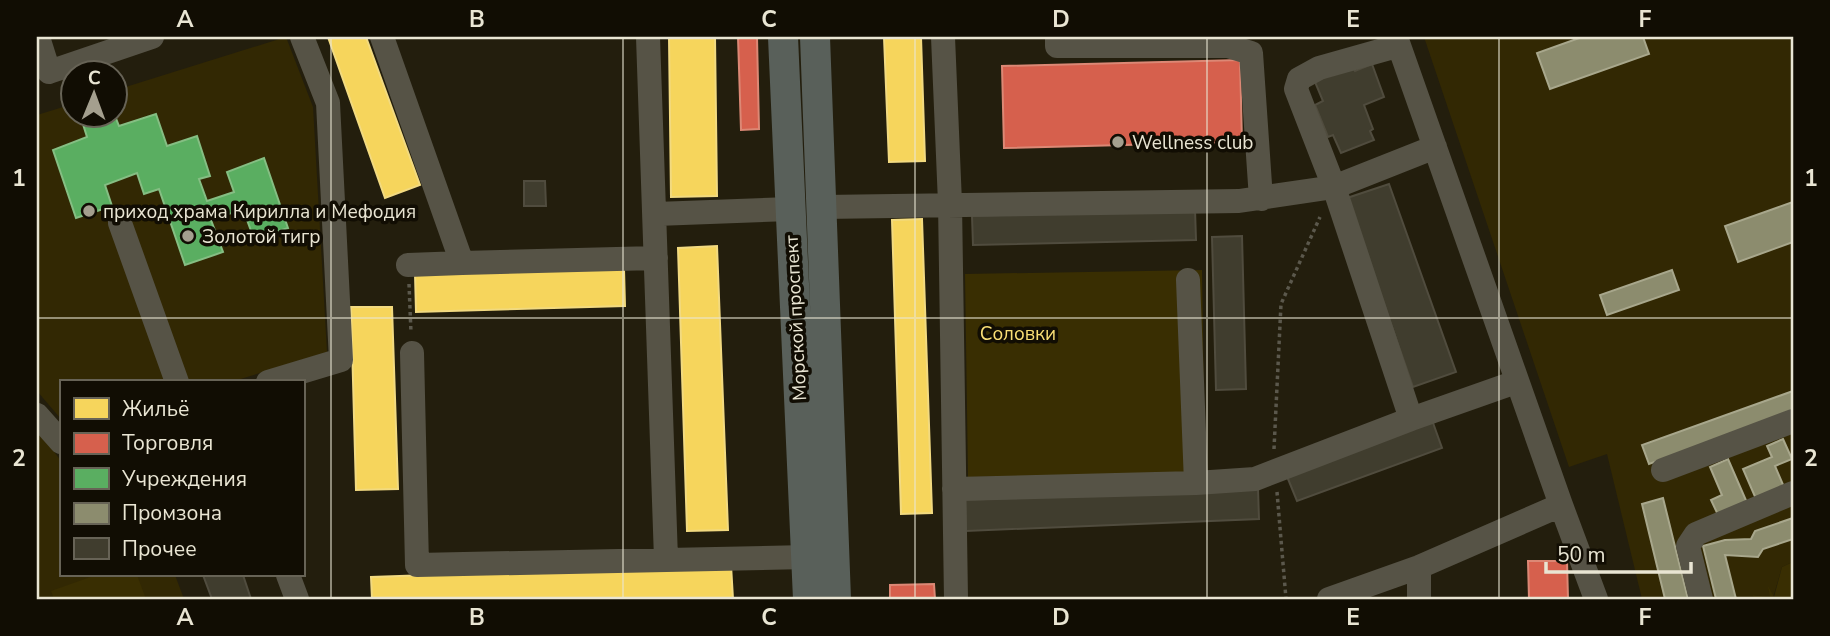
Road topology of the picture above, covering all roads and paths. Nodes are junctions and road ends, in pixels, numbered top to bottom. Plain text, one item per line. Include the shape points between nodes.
1 (38, 37) edge
2 (152, 37) edge
3 (302, 37) edge
4 (382, 37) edge
5 (648, 37) edge
6 (783, 37) edge
7 (816, 37) edge
8 (943, 37) edge
9 (1057, 37) edge
10 (1221, 41) edge
11 (1397, 41) edge
12 (1435, 147) junction
13 (1334, 187) junction
14 (1261, 199) junction
15 (950, 203) junction
16 (822, 207) junction
17 (790, 209) junction
18 (656, 214) junction
19 (120, 223) dead end
20 (656, 258) junction
21 (462, 263) junction
22 (408, 265) joint
23 (1188, 280) dead end
24 (412, 353) joint
25 (176, 380) edge
26 (275, 380) edge
27 (1516, 382) junction
28 (37, 415) edge
29 (1411, 419) junction
30 (1793, 421) edge
31 (60, 441) edge
32 (1663, 470) dead end
33 (1276, 471) junction
34 (1196, 483) junction
35 (954, 489) junction
36 (1793, 493) edge
37 (1561, 505) junction
38 (820, 556) junction
39 (666, 559) junction
40 (1419, 567) junction
41 (288, 576) edge
42 (297, 599) edge
43 (808, 599) edge
44 (836, 599) edge
45 (956, 599) edge
46 (1286, 599) edge
47 (1329, 599) edge
48 (1419, 599) edge
49 (1596, 599) edge
50 (1700, 599) edge

1 - 2 lane via 49,72
3 - 26 lane via 328,103 341,360
4 - 21 lane
5 - 18 lane
6 - 17 main road, Морской проспект
7 - 16 main road, Морской проспект
8 - 15 lane
9 - 10 lane via 1057,46
10 - 14 lane via 1251,53
11 - 12 lane
11 - 13 lane via 1299,79 1296,89
12 - 13 lane
12 - 27 lane
13 - 14 lane
13 - 29 lane
13 - 33 path via 1281,304 1273,440
14 - 15 lane
15 - 16 lane
15 - 35 lane
16 - 38 main road, Морской проспект
17 - 18 lane
17 - 38 main road, Морской проспект
18 - 20 lane
19 - 25 lane
20 - 21 lane
20 - 39 lane
21 - 22 lane
22 - 24 path
23 - 34 lane
24 - 39 lane via 417,565
27 - 29 lane
27 - 37 lane
28 - 31 lane
29 - 33 lane
30 - 32 lane
33 - 34 lane via 1255,479
33 - 46 path
34 - 35 lane
35 - 45 lane
36 - 50 lane via 1696,534 1688,546
37 - 40 lane
37 - 49 lane
38 - 39 lane
38 - 43 main road, Морской проспект
38 - 44 main road, Морской проспект
40 - 47 lane
40 - 48 lane
41 - 42 lane

